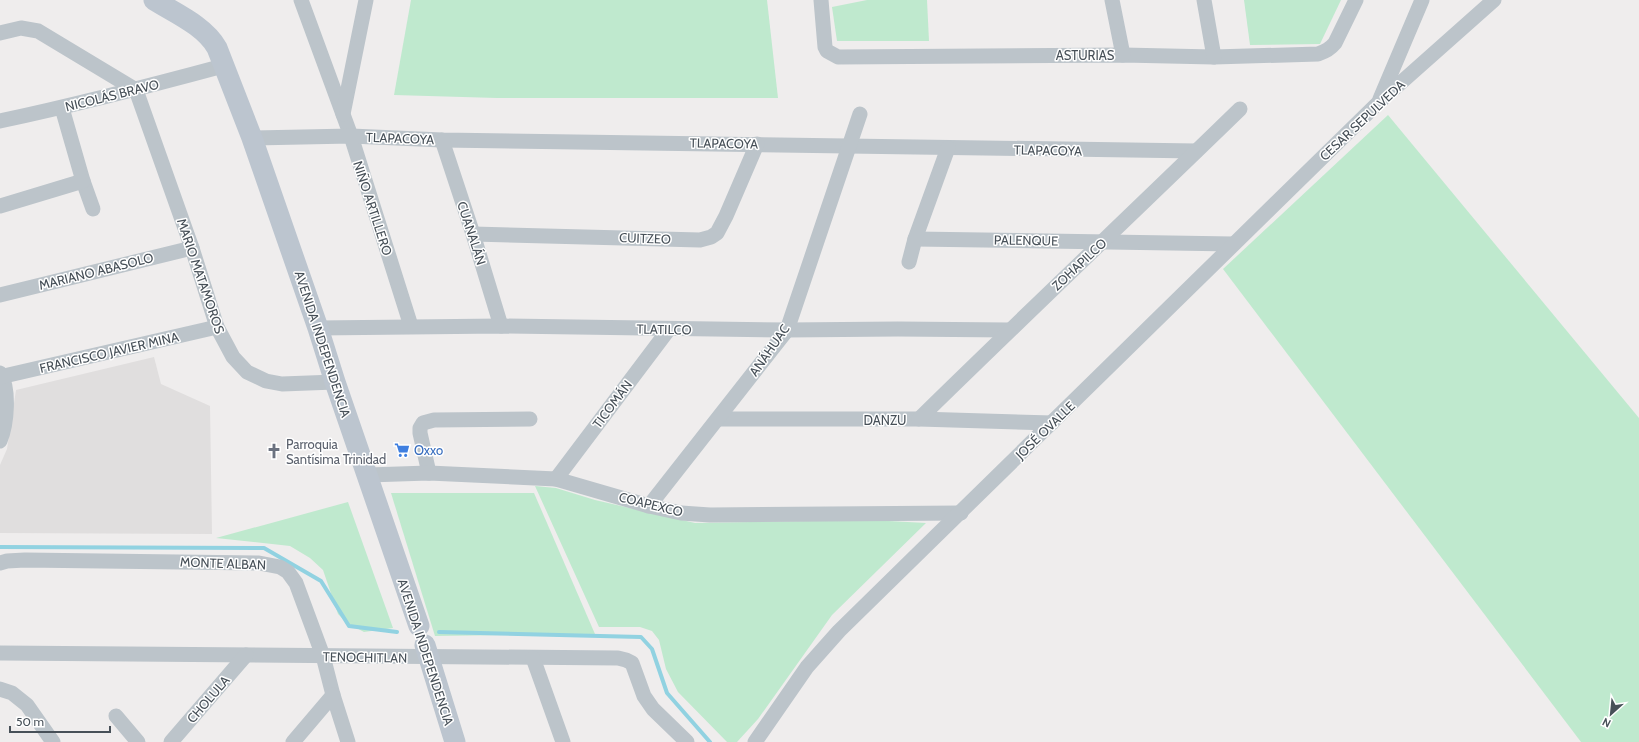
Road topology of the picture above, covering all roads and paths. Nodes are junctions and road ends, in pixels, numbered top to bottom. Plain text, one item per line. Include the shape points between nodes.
1 (154, 0) edge
2 (301, 0) edge
3 (366, 0) edge
4 (821, 0) edge
5 (1112, 0) edge
6 (1204, 0) edge
7 (1356, 0) edge
8 (1422, 0) edge
9 (1491, 1) edge
10 (0, 33) edge
11 (1123, 55) junction
12 (1214, 57) junction
13 (223, 66) junction
14 (136, 90) junction
15 (1378, 103) junction
16 (62, 108) junction
17 (1240, 108) dead end
18 (343, 114) junction
19 (860, 114) dead end
20 (0, 121) edge
21 (351, 136) junction
22 (252, 138) junction
23 (442, 140) junction
24 (757, 144) junction
25 (850, 146) junction
26 (948, 148) junction
27 (1196, 151) junction
28 (83, 181) junction
29 (0, 206) edge
30 (93, 209) dead end
31 (473, 234) junction
32 (915, 239) junction
33 (1104, 241) junction
34 (1233, 244) junction
35 (192, 248) junction
36 (909, 262) dead end
37 (0, 295) edge
38 (411, 326) junction
39 (501, 326) junction
40 (217, 327) junction
41 (318, 328) junction
42 (669, 329) junction
43 (787, 330) junction
44 (1009, 330) junction
45 (1, 376) edge
46 (335, 382) junction
47 (530, 419) dead end
48 (718, 419) junction
49 (919, 419) junction
50 (1052, 423) junction
51 (0, 441) edge
52 (429, 473) junction
53 (368, 475) junction
54 (556, 479) junction
55 (649, 506) junction
56 (961, 512) junction
57 (0, 563) edge
58 (424, 643) junction
59 (0, 653) edge
60 (246, 655) junction
61 (323, 656) junction
62 (533, 658) junction
63 (0, 689) edge
64 (333, 695) junction
65 (116, 716) dead end
66 (53, 742) edge
67 (138, 742) edge
68 (171, 742) edge
69 (293, 742) edge
70 (348, 742) edge
71 (456, 742) edge
72 (563, 742) edge
73 (687, 742) edge
74 (755, 742) edge

1 - 13 street, AVENIDA INDEPENDENCIA via 209,36 217,48
2 - 18 street, NIÑO ARTILLERO
3 - 18 street
4 - 11 street, ASTURIAS via 825,46 827,51 838,57
5 - 11 street
6 - 12 street
7 - 12 street, ASTURIAS via 1331,49 1318,54
8 - 15 street
9 - 15 street, CESAR SEPULVEDA
10 - 14 street via 21,28 38,31
11 - 12 street, ASTURIAS
13 - 14 street, NICOLÁS BRAVO
13 - 22 street, AVENIDA INDEPENDENCIA
14 - 16 street, NICOLÁS BRAVO
14 - 35 street, MARIO MATAMOROS
15 - 34 street, CESAR SEPULVEDA
16 - 20 street, NICOLÁS BRAVO
16 - 28 street
17 - 27 street, ZOHAPILCO
18 - 21 street, NIÑO ARTILLERO
19 - 25 street, ANÁHUAC
21 - 22 street, TLAPACOYA
21 - 23 street, TLAPACOYA
21 - 38 street, NIÑO ARTILLERO
22 - 41 street, AVENIDA INDEPENDENCIA
23 - 24 street, TLAPACOYA
23 - 31 street, CUANALÁN
24 - 25 street, TLAPACOYA
24 - 31 street, CUITZEO via 726,216 712,237 700,240
25 - 26 street, TLAPACOYA
25 - 43 street, ANÁHUAC
26 - 27 street, TLAPACOYA
26 - 32 street
27 - 33 street, ZOHAPILCO
28 - 29 street
28 - 30 street
31 - 39 street, CUANALÁN
32 - 33 street, PALENQUE
32 - 36 street
33 - 34 street, PALENQUE
33 - 44 street, ZOHAPILCO
34 - 50 street, JOSÉ OVALLE
35 - 37 street, MARIANO ABASOLO
35 - 40 street, MARIO MATAMOROS
38 - 39 street, TLATILCO
38 - 41 street, TLATILCO
39 - 42 street, TLATILCO
40 - 45 street, FRANCISCO JAVIER MINA
40 - 46 street, MARIO MATAMOROS via 233,357 247,372 266,381 282,384
41 - 46 street, AVENIDA INDEPENDENCIA
42 - 43 street, TLATILCO
42 - 54 street, TICOMÁN
43 - 44 street, TLATILCO
43 - 48 street, ANÁHUAC
44 - 49 street, ZOHAPILCO
45 - 51 street via 6,399
46 - 53 street, AVENIDA INDEPENDENCIA
47 - 52 street via 423,423 420,433
48 - 49 street, DANZU
48 - 55 street, ANÁHUAC
49 - 50 street, DANZU
50 - 56 street, JOSÉ OVALLE
52 - 53 street, COAPEXCO
52 - 54 street, COAPEXCO
53 - 58 street, AVENIDA INDEPENDENCIA
54 - 55 street, COAPEXCO
55 - 56 street, COAPEXCO via 681,513 710,515
56 - 74 street, JOSÉ OVALLE via 839,631 808,667
57 - 61 street, MONTE ALBAN via 24,560 271,564 288,572 296,583
58 - 61 street, TENOCHITLAN
58 - 62 street, TENOCHITLAN
58 - 71 street, AVENIDA INDEPENDENCIA
59 - 60 street, TENOCHITLAN
60 - 61 street, TENOCHITLAN
60 - 68 street, CHOLULA
61 - 64 street, MONTE ALBAN
62 - 72 street
62 - 73 street, TENOCHITLAN via 618,658 632,663 644,696 653,709
63 - 66 street via 12,693 27,705
64 - 69 street
64 - 70 street, MONTE ALBAN
65 - 67 street

